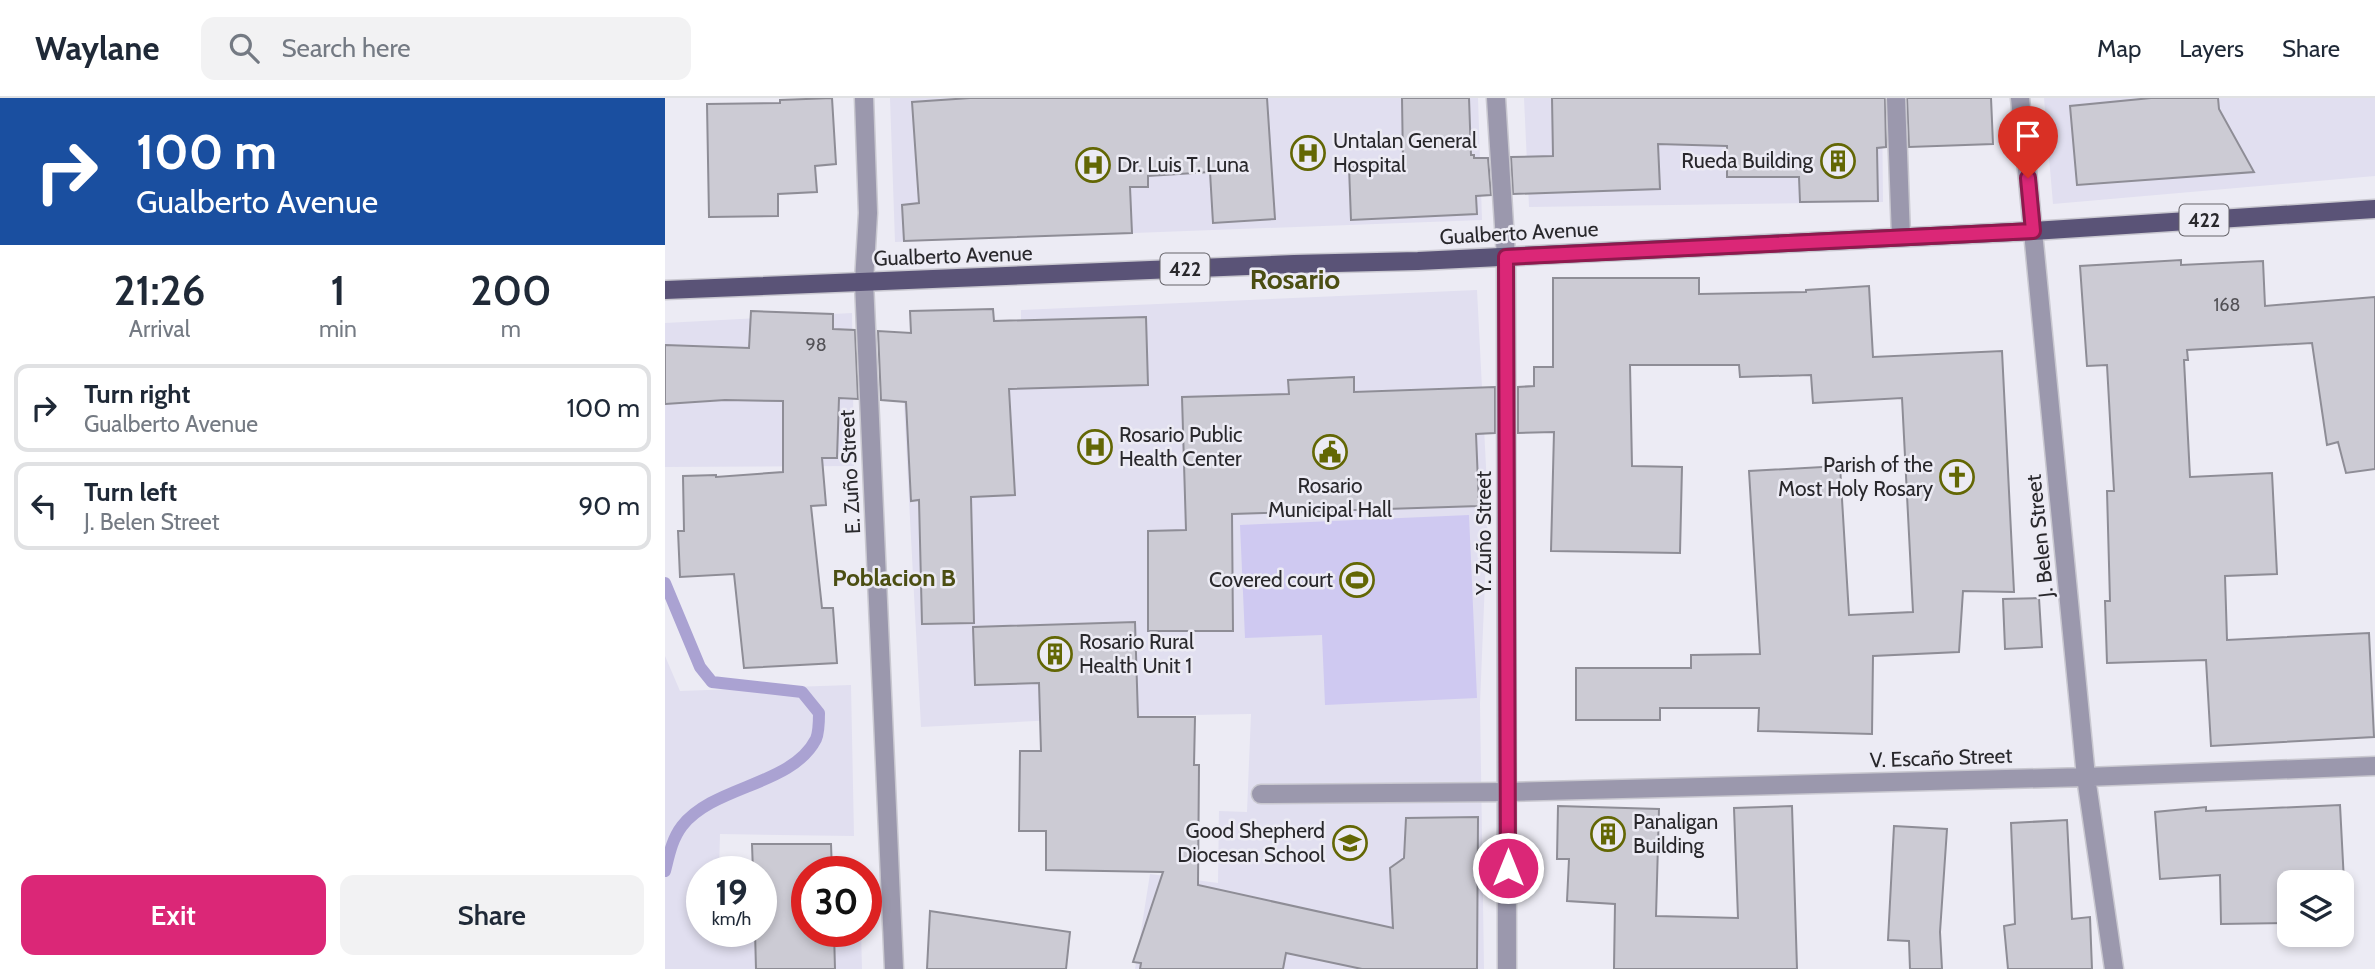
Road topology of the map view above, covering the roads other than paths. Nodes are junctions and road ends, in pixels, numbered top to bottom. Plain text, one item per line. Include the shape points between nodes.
1 (864, 98) edge
2 (1496, 98) edge
3 (1896, 98) edge
4 (2020, 98) edge
5 (2375, 208) edge
6 (2033, 231) junction
7 (1901, 237) junction
8 (1506, 257) junction
9 (864, 282) junction
10 (665, 290) edge
11 (2375, 766) edge
12 (2086, 777) junction
13 (1508, 792) junction
14 (1261, 794) dead end
15 (894, 969) edge
16 (1507, 969) edge
17 (2114, 969) edge

1 - 9 street, E. Zuño Street via 868,213
2 - 8 street, Y. Zuño Street
3 - 7 street
4 - 6 street, J. Belen Street
5 - 6 main road, Gualberto Avenue / 422
6 - 7 main road, Gualberto Avenue / 422
6 - 12 street, J. Belen Street
7 - 8 main road, Gualberto Avenue / 422
8 - 9 main road, Gualberto Avenue / 422
8 - 13 street, Y. Zuño Street
9 - 10 main road, Gualberto Avenue / 422
9 - 15 street, E. Zuño Street
11 - 12 street, V. Escaño Street
12 - 13 street, V. Escaño Street
12 - 17 street, J. Belen Street
13 - 14 street, V. Escaño Street
13 - 16 street, Y. Zuño Street

